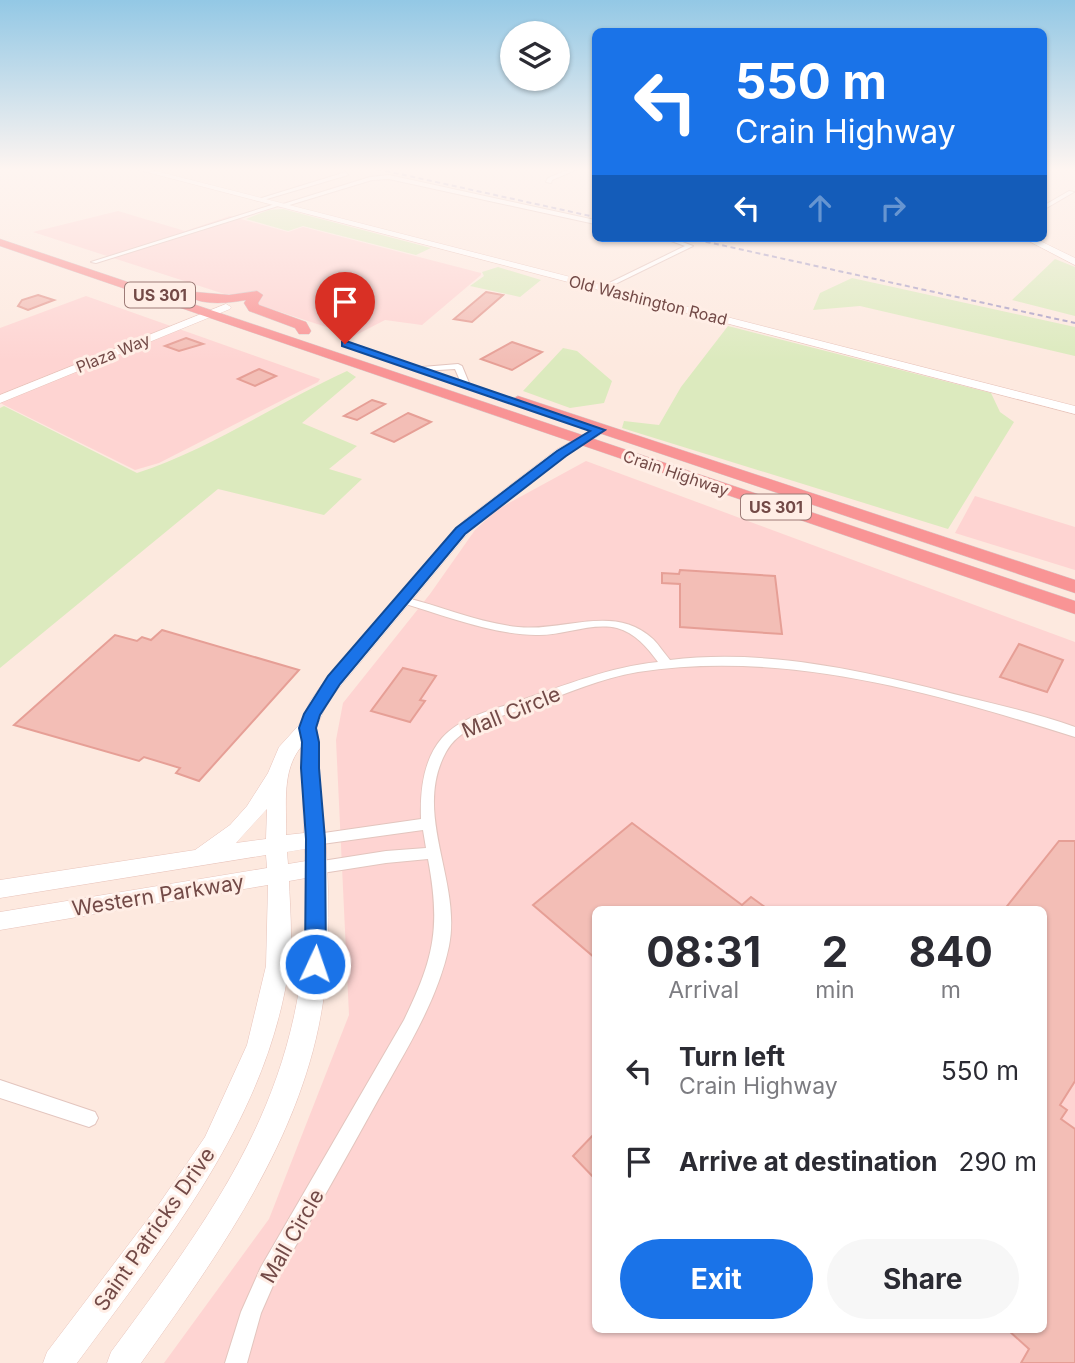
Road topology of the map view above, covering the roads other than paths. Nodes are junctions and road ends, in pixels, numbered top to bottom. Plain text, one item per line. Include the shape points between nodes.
1 (8, 233) edge
2 (189, 233) edge
3 (387, 233) edge
4 (0, 242) edge
5 (678, 242) edge
6 (1035, 242) edge
7 (94, 262) junction
8 (1075, 262) edge
9 (603, 288) junction
10 (195, 296) junction
11 (226, 307) junction
12 (210, 313) junction
13 (304, 331) junction
14 (471, 385) dead end
15 (502, 396) dead end
16 (0, 399) edge
17 (1075, 410) edge
18 (599, 430) junction
19 (582, 441) junction
20 (1075, 587) edge
21 (403, 600) junction
22 (1075, 608) edge
23 (667, 665) junction
24 (307, 728) junction
25 (1075, 732) edge
26 (278, 772) junction
27 (430, 823) junction
28 (315, 839) junction
29 (276, 845) junction
30 (435, 853) junction
31 (185, 859) junction
32 (316, 868) junction
33 (278, 875) junction
34 (0, 890) edge
35 (0, 921) edge
36 (0, 1088) edge
37 (89, 1118) dead end
38 (58, 1363) edge
39 (122, 1363) edge
40 (236, 1363) edge

1 - 7 highway, US 301
2 - 7 street
3 - 9 main road, Old Washington Road
4 - 12 highway, Crain Highway / US 301
5 - 9 street via 690,246
6 - 8 main road
7 - 10 highway, US 301
9 - 17 main road, Old Washington Road
10 - 11 highway, US 301
10 - 13 highway via 229,299 257,295 251,303 254,308 301,325
11 - 12 main road, Plaza Way
11 - 13 highway, US 301
12 - 16 main road, Plaza Way
12 - 19 highway, Crain Highway / US 301
13 - 14 highway, US 301
15 - 18 highway, Crain Highway / US 301
18 - 19 main road, Saint Patricks Drive
18 - 20 highway, Crain Highway / US 301
19 - 21 main road, Saint Patricks Drive via 468,524
19 - 22 highway, Crain Highway / US 301
21 - 23 street via 520,631 551,631 594,622 617,625 645,637
21 - 24 main road, Saint Patricks Drive via 334,680
23 - 25 street, Mall Circle via 745,661 826,670 900,683
23 - 27 street, Mall Circle via 594,679 462,730 445,743 430,775 426,799
24 - 26 main road, Saint Patricks Drive via 286,752
24 - 28 main road
26 - 29 main road, Saint Patricks Drive
26 - 31 main road via 262,803 233,834
27 - 28 street
27 - 30 street, Mall Circle
28 - 29 main road, Western Parkway
28 - 32 main road
29 - 31 main road, Western Parkway
29 - 33 main road, Saint Patricks Drive
30 - 32 street
30 - 40 street, Mall Circle via 444,902 437,957 397,1049 268,1274
31 - 34 main road, Western Parkway
32 - 33 main road, Western Parkway
32 - 39 main road via 313,985 298,1057 277,1118 231,1207
33 - 35 main road, Western Parkway
33 - 38 main road, Saint Patricks Drive via 278,966 259,1046 226,1121 167,1217
36 - 37 street

